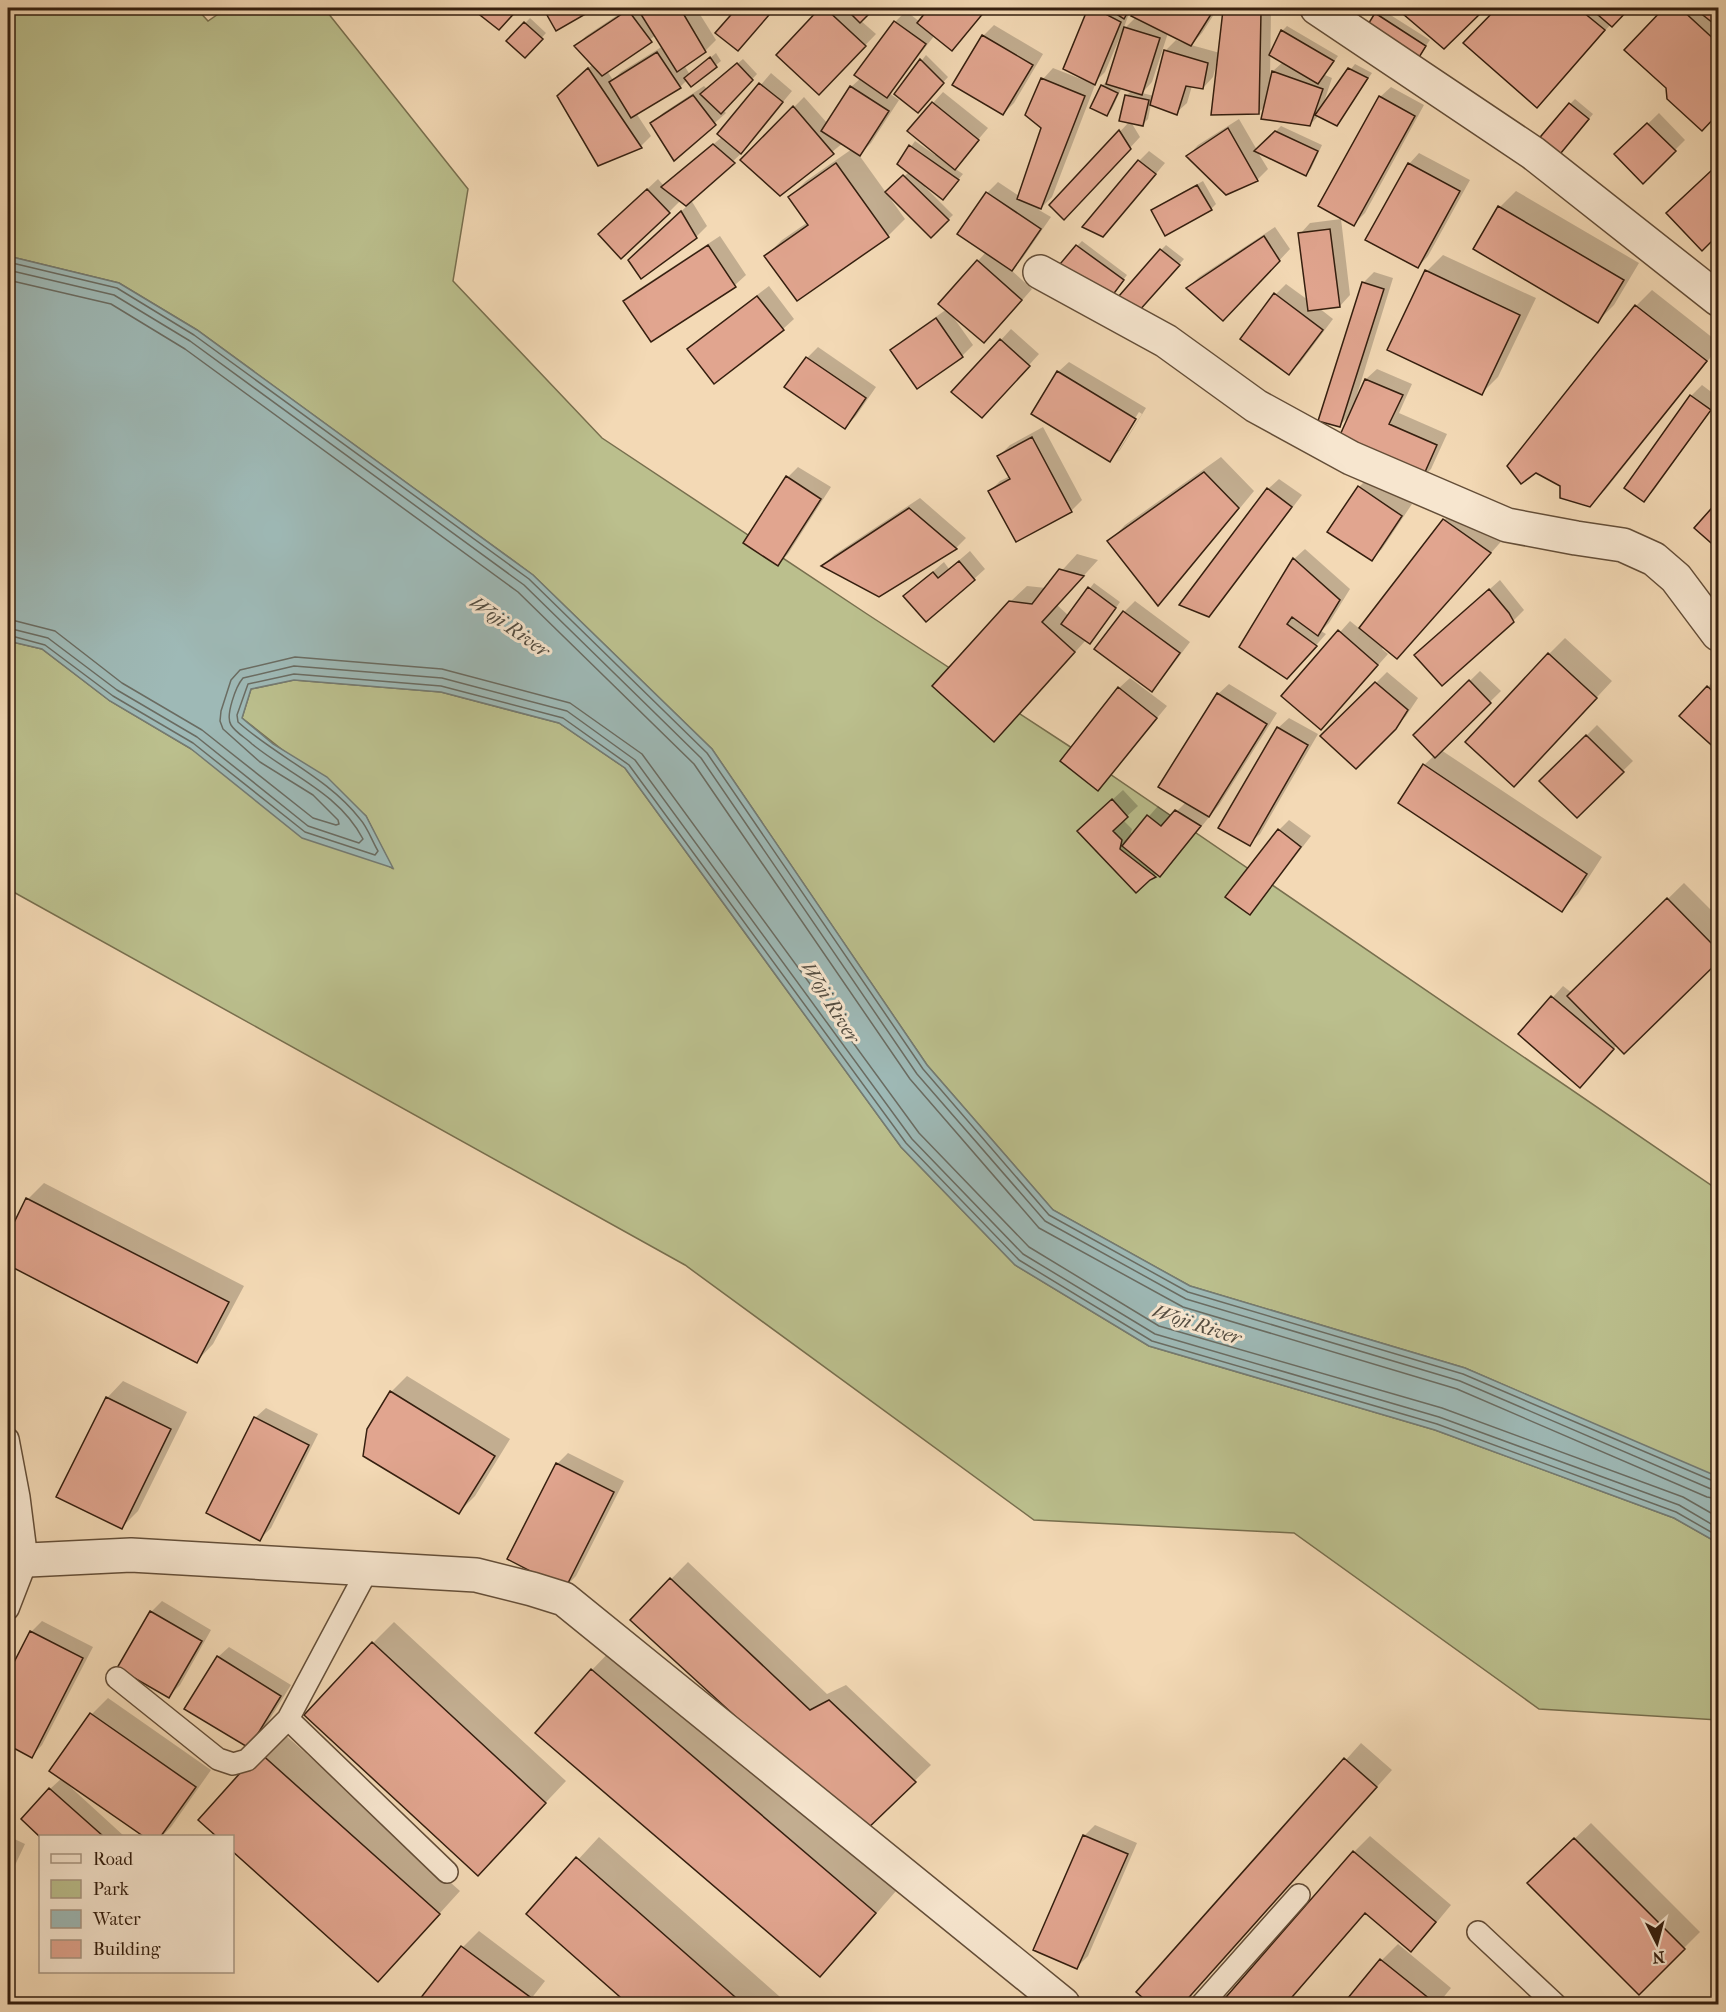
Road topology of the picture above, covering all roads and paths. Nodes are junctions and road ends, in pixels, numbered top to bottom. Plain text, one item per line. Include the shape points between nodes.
1 (1317, 8) edge
2 (1040, 272) dead end
3 (1719, 299) edge
4 (1719, 634) edge
5 (8, 1439) edge
6 (17, 1561) edge
7 (368, 1569) junction
8 (8, 1609) edge
9 (117, 1678) dead end
10 (288, 1719) junction
11 (447, 1872) dead end
12 (1299, 1895) dead end
13 (1478, 1932) dead end
14 (1063, 2004) edge
15 (1202, 2004) edge
16 (1555, 2004) edge

1 - 3 street via 1533,153
2 - 4 street via 1166,341 1256,406 1351,458 1507,525 1623,545 1654,560 1676,578
5 - 6 lane via 19,1497
6 - 7 street via 131,1556
6 - 8 lane
7 - 10 lane
7 - 14 street via 476,1575 564,1599
9 - 10 lane via 218,1759 233,1764 248,1760
10 - 11 lane
12 - 15 lane
13 - 16 lane

